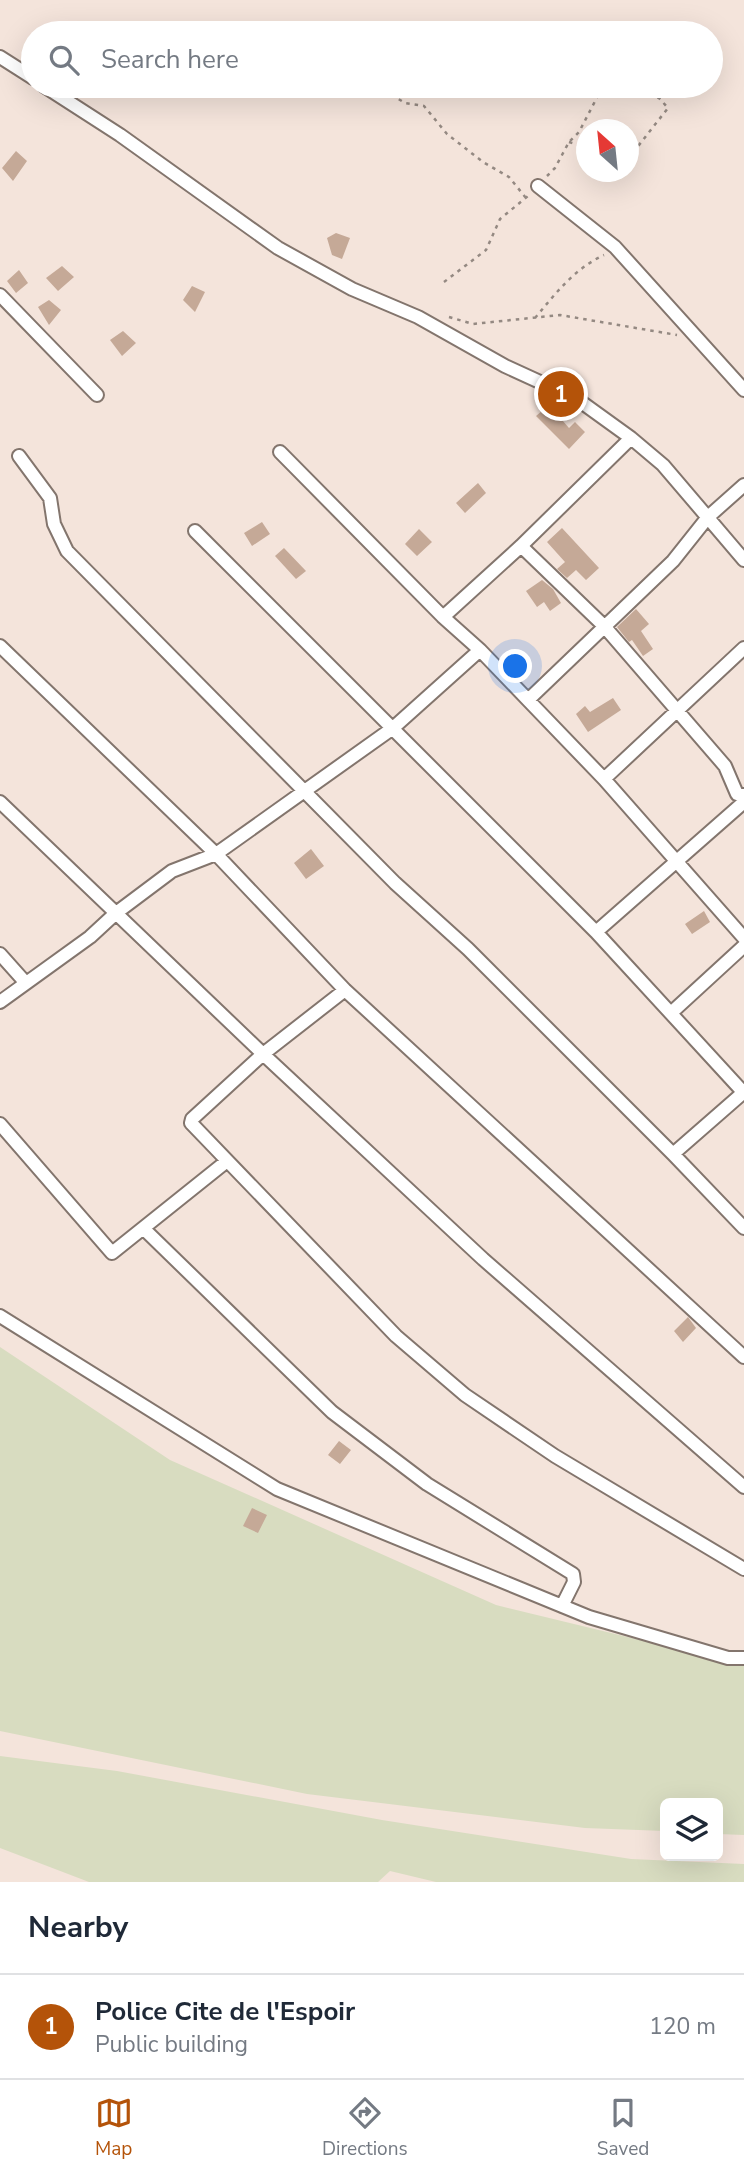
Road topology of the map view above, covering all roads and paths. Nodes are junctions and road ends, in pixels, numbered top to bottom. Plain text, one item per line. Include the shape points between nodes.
1 (0, 57) edge
2 (21, 70) edge
3 (63, 98) edge
4 (397, 98) edge
5 (597, 98) edge
6 (660, 98) edge
7 (569, 142) junction
8 (576, 144) edge
9 (639, 145) edge
10 (538, 186) junction
11 (526, 198) junction
12 (615, 247) junction
13 (443, 282) dead end
14 (0, 295) edge
15 (442, 316) dead end
16 (535, 318) junction
17 (679, 336) dead end
18 (744, 390) edge
19 (97, 395) dead end
20 (631, 438) junction
21 (280, 452) dead end
22 (19, 456) dead end
23 (744, 485) edge
24 (708, 517) junction
25 (195, 531) dead end
26 (521, 546) junction
27 (744, 560) edge
28 (443, 617) junction
29 (604, 626) junction
30 (0, 646) edge
31 (744, 648) edge
32 (480, 650) junction
33 (528, 700) junction
34 (676, 711) junction
35 (393, 728) junction
36 (604, 779) junction
37 (304, 791) junction
38 (744, 795) edge
39 (0, 802) edge
40 (742, 808) edge
41 (216, 854) junction
42 (676, 861) junction
43 (116, 913) junction
44 (596, 932) junction
45 (744, 938) edge
46 (744, 946) edge
47 (0, 954) edge
48 (25, 982) junction
49 (345, 990) junction
50 (0, 1002) edge
51 (671, 1013) junction
52 (263, 1054) junction
53 (744, 1092) edge
54 (0, 1124) edge
55 (673, 1154) junction
56 (227, 1161) junction
57 (744, 1228) edge
58 (144, 1229) junction
59 (0, 1316) edge
60 (744, 1357) edge
61 (744, 1486) edge
62 (744, 1569) edge
63 (562, 1606) junction
64 (744, 1658) edge

1 - 2 street
3 - 20 street via 278,248 578,399
4 - 11 path via 424,106 447,134 509,177
5 - 7 path
6 - 9 path via 668,108
7 - 8 path
7 - 10 path via 555,168
10 - 11 path
10 - 12 street
11 - 13 path via 500,219 486,250
12 - 16 path via 568,279
12 - 18 street
14 - 19 street
15 - 16 path via 473,324
16 - 17 path via 560,315
20 - 24 street via 663,464
20 - 26 street
21 - 28 street
22 - 37 street via 50,498 54,524 67,551
23 - 24 street
24 - 27 street
24 - 29 street via 673,561
25 - 35 street
26 - 28 street
26 - 29 street
28 - 32 street
29 - 33 street
29 - 34 street
30 - 41 street
31 - 34 street
32 - 33 street
32 - 35 street
33 - 36 street
34 - 36 street
34 - 38 street via 725,766 737,794
35 - 37 street
35 - 44 street
36 - 42 street
37 - 41 street
37 - 55 street
39 - 43 street
40 - 42 street
41 - 43 street via 172,871
41 - 49 street
42 - 44 street
42 - 45 street
43 - 48 street
43 - 52 street
44 - 51 street
46 - 51 street
47 - 48 street
48 - 50 street
49 - 52 street
49 - 60 street
51 - 53 street
52 - 56 street via 191,1121
52 - 61 street via 483,1259
53 - 55 street
54 - 58 street via 110,1253
55 - 57 street
56 - 58 street
56 - 62 street via 397,1336 465,1395 555,1456
58 - 63 street via 332,1412 427,1484 573,1574 574,1582
59 - 63 street via 277,1489
63 - 64 street via 728,1658

